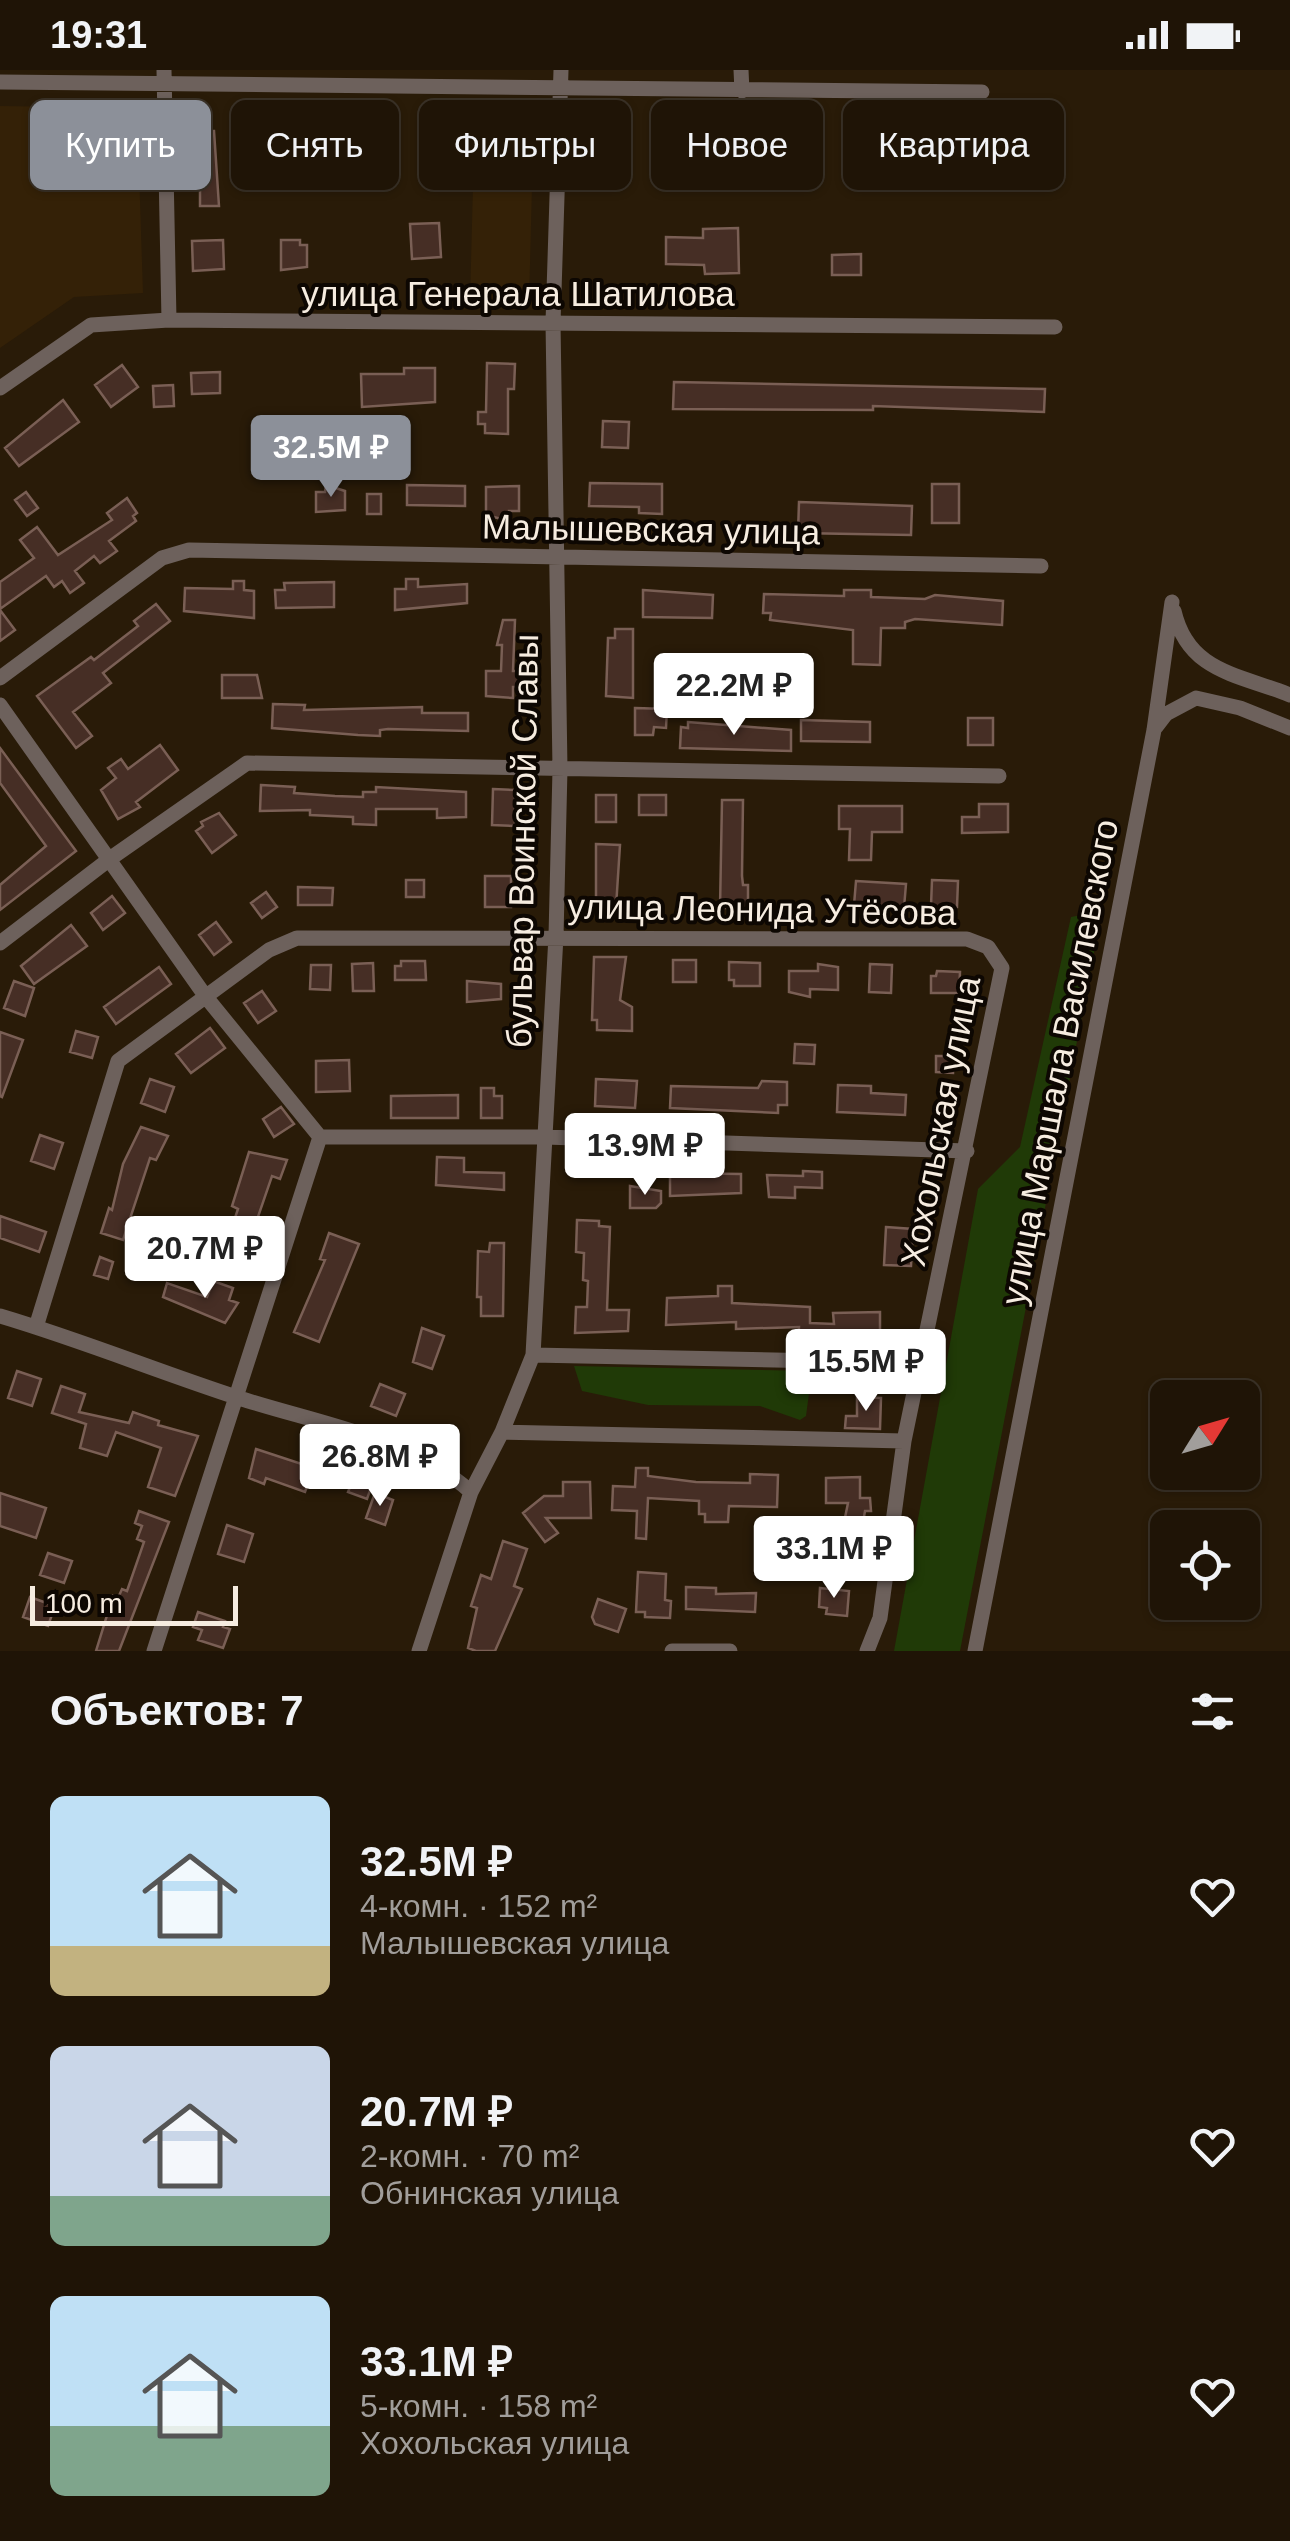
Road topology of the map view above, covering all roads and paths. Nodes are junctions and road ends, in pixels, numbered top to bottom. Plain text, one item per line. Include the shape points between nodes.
1 (561, 70) edge
2 (741, 70) edge
3 (164, 77) edge
4 (0, 82) edge
5 (560, 90) junction
6 (742, 91) junction
7 (982, 92) dead end
8 (169, 320) junction
9 (553, 322) junction
10 (1054, 326) dead end
11 (0, 388) edge
12 (554, 558) junction
13 (1041, 566) dead end
14 (0, 678) edge
15 (1290, 694) edge
16 (0, 704) edge
17 (1290, 728) edge
18 (1154, 730) junction
19 (560, 769) junction
20 (999, 776) dead end
21 (111, 858) junction
22 (556, 936) junction
23 (0, 943) edge
24 (998, 955) joint
25 (206, 997) junction
26 (320, 1137) junction
27 (545, 1137) junction
28 (967, 1150) junction
29 (0, 1316) edge
30 (36, 1327) junction
31 (533, 1355) junction
32 (920, 1363) junction
33 (238, 1398) junction
34 (502, 1432) junction
35 (904, 1441) junction
36 (471, 1492) junction
37 (154, 1651) edge
38 (419, 1651) edge
39 (672, 1651) edge
40 (730, 1651) edge
41 (867, 1651) edge
42 (975, 1651) edge

1 - 5 street, бульвар Воинской Славы
2 - 6 street
3 - 4 street
3 - 5 street
3 - 8 street
5 - 6 street
5 - 9 street, бульвар Воинской Славы
6 - 7 street
8 - 9 street, улица Генерала Шатилова
8 - 11 street, улица Генерала Шатилова via 91,325
9 - 10 street, улица Генерала Шатилова
9 - 12 street, бульвар Воинской Славы
12 - 13 street, Малышевская улица
12 - 14 street, Малышевская улица via 189,550 162,558
12 - 19 street, бульвар Воинской Славы
15 - 18 street, улица Маршала Василевского via 1198,660 1180,638 1172,602
16 - 21 street
17 - 18 street via 1196,698 1166,714
18 - 42 street, улица Маршала Василевского
19 - 20 street
19 - 21 street via 247,763
19 - 22 street, бульвар Воинской Славы
21 - 23 street
21 - 25 street
22 - 24 street, улица Леонида Утёсова via 966,939
22 - 25 street, улица Леонида Утёсова via 297,938 269,950
22 - 27 street, бульвар Воинской Славы
24 - 28 street, Хохольская улица via 1002,968
25 - 26 street
25 - 30 street, улица Леонида Утёсова via 118,1061
26 - 27 street
26 - 33 street
27 - 28 street
27 - 31 street, бульвар Воинской Славы
28 - 32 street, Хохольская улица
29 - 30 street
30 - 33 street
31 - 32 street
31 - 34 street, бульвар Воинской Славы
32 - 35 street, Хохольская улица
33 - 36 street via 342,1428 449,1472
33 - 37 street
34 - 35 street
34 - 36 street, бульвар Воинской Славы
35 - 41 street, Хохольская улица via 880,1618
36 - 38 street, бульвар Воинской Славы
39 - 40 street

